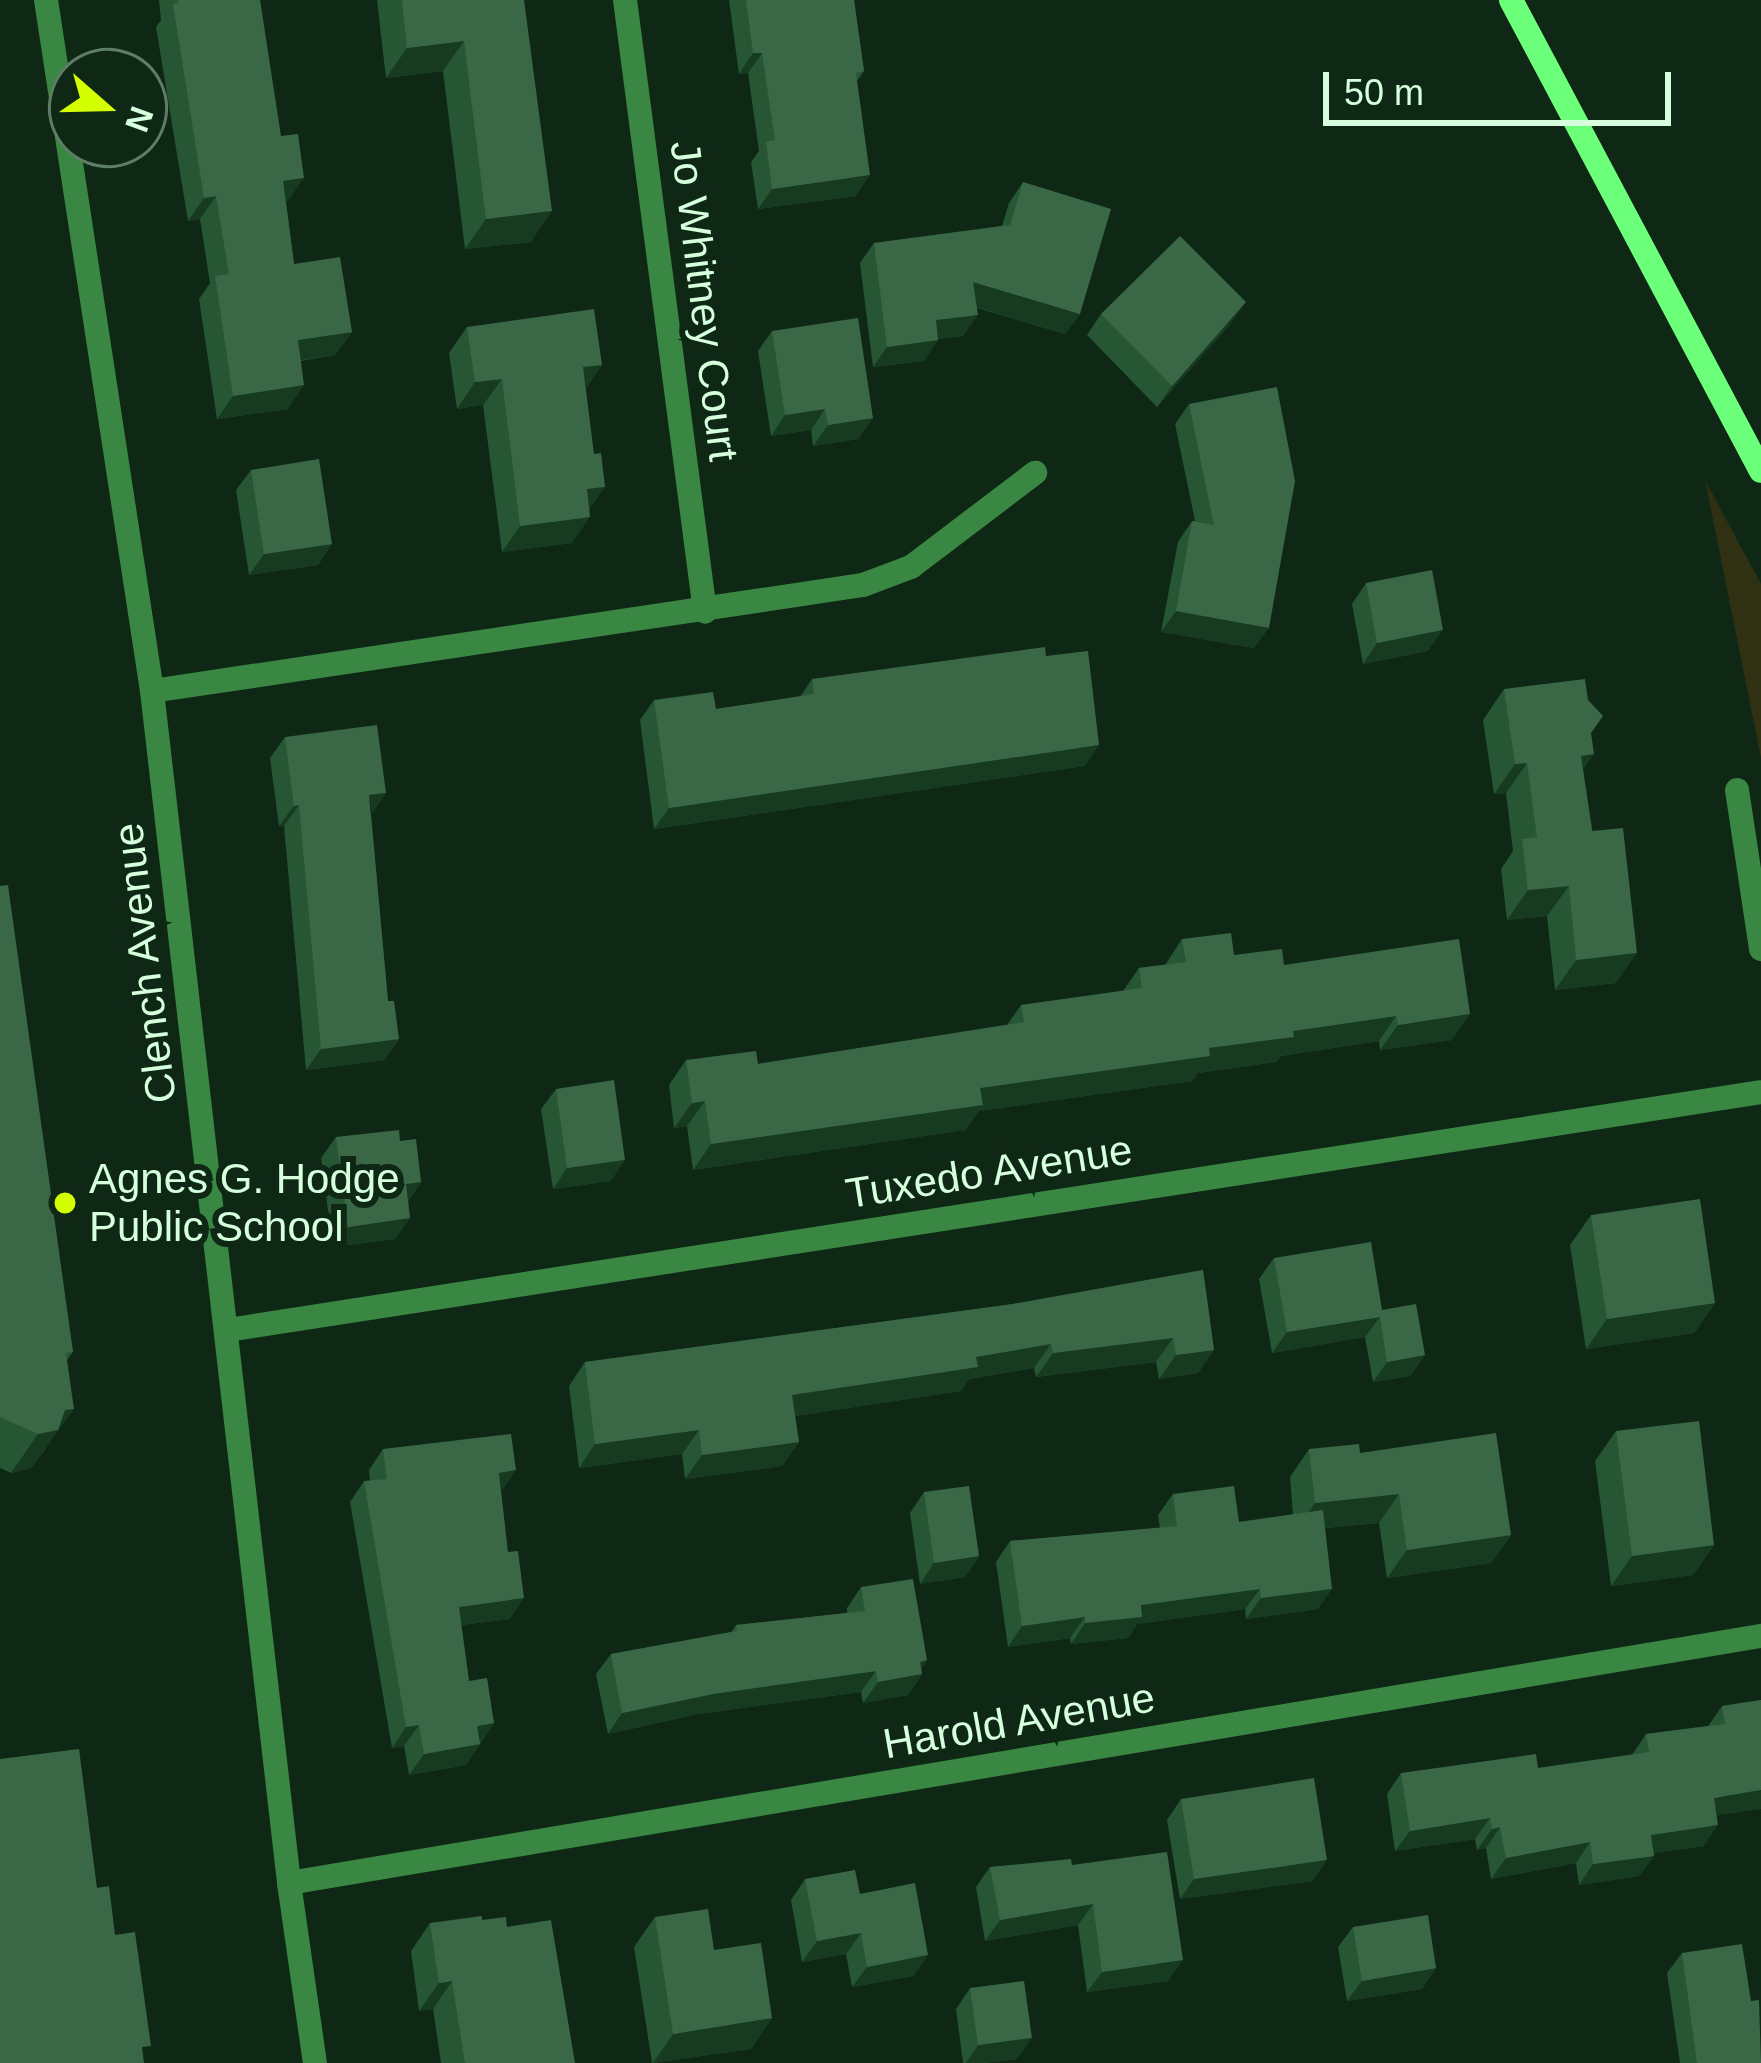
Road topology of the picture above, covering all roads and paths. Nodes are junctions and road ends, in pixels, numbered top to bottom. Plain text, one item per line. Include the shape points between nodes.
1 (46, 0) edge
2 (625, 0) edge
3 (1511, 0) edge
4 (1761, 471) edge
5 (1035, 473) dead end
6 (705, 612) junction
7 (152, 691) junction
8 (1737, 790) dead end
9 (1761, 950) edge
10 (1761, 1092) edge
11 (228, 1330) junction
12 (1761, 1636) edge
13 (289, 1883) junction
14 (315, 2063) edge

1 - 7 street, Clench Avenue
2 - 6 street, Jo Whitney Court
3 - 4 main road
5 - 6 street via 910,567 863,585
6 - 7 street
7 - 11 street, Clench Avenue
8 - 9 street
10 - 11 street, Tuxedo Avenue
11 - 13 street, Clench Avenue
12 - 13 street, Harold Avenue
13 - 14 street, Clench Avenue

